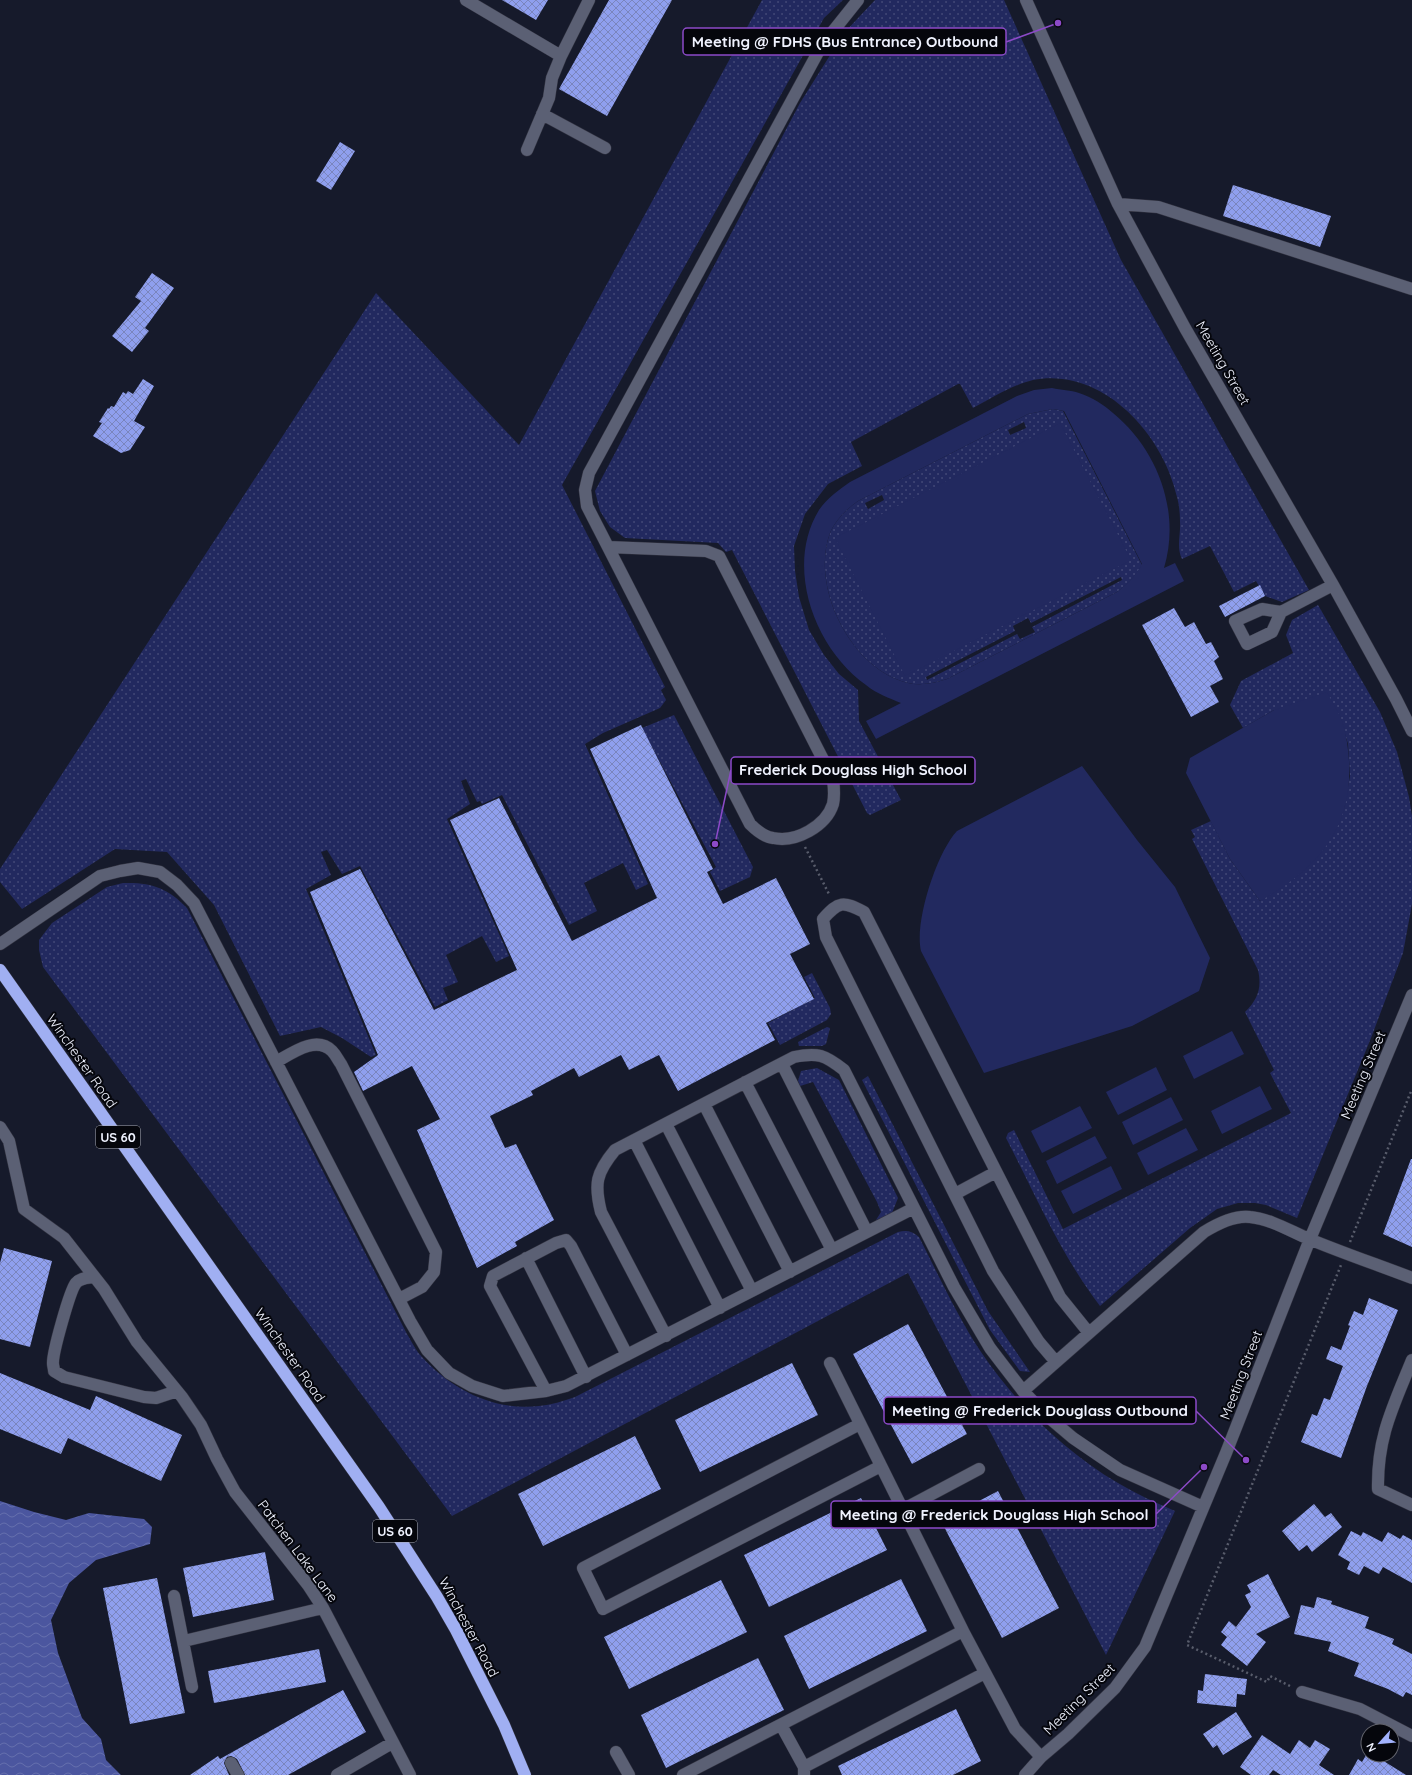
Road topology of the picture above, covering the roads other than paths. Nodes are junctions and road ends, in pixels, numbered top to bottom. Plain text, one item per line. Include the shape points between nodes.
1 (466, 0) edge
2 (589, 0) edge
3 (858, 0) edge
4 (1026, 0) edge
5 (561, 56) junction
6 (542, 114) junction
7 (605, 148) dead end
8 (527, 150) dead end
9 (1118, 204) junction
10 (1412, 289) edge
11 (608, 547) junction
12 (1333, 585) junction
13 (1281, 612) dead end
14 (1412, 731) edge
15 (0, 944) edge
16 (0, 970) edge
17 (1412, 995) edge
18 (276, 1062) junction
19 (782, 1064) junction
20 (745, 1082) junction
21 (704, 1104) junction
22 (666, 1124) junction
23 (0, 1126) edge
24 (634, 1140) junction
25 (996, 1172) junction
26 (955, 1194) junction
27 (914, 1208) junction
28 (867, 1232) junction
29 (1310, 1239) junction
30 (832, 1250) junction
31 (526, 1258) junction
32 (790, 1272) junction
33 (93, 1277) junction
34 (1412, 1278) edge
35 (752, 1291) junction
36 (399, 1300) junction
37 (720, 1308) junction
38 (1089, 1333) junction
39 (666, 1336) junction
40 (627, 1355) junction
41 (1412, 1360) edge
42 (1056, 1362) junction
43 (830, 1363) dead end
44 (586, 1377) junction
45 (177, 1391) junction
46 (546, 1391) junction
47 (1024, 1391) junction
48 (860, 1424) junction
49 (881, 1466) junction
50 (979, 1469) dead end
51 (1412, 1506) edge
52 (1203, 1507) junction
53 (902, 1510) junction
54 (174, 1596) dead end
55 (323, 1608) junction
56 (962, 1631) junction
57 (184, 1641) junction
58 (985, 1673) junction
59 (192, 1687) dead end
60 (1302, 1692) road end
61 (781, 1725) junction
62 (1412, 1736) edge
63 (392, 1743) junction
64 (616, 1752) dead end
65 (1041, 1757) junction
66 (231, 1763) dead end
67 (804, 1771) edge
68 (238, 1775) edge
69 (337, 1775) edge
70 (410, 1775) edge
71 (525, 1775) edge
72 (629, 1775) edge
73 (683, 1775) edge
74 (1025, 1775) edge

1 - 5 street
2 - 5 street
3 - 11 street via 822,45 589,473 585,490 587,506
4 - 9 street, Meeting Street
5 - 6 street
6 - 7 street
6 - 8 street
9 - 10 street via 1158,207
9 - 12 street, Meeting Street via 1185,328
11 - 11 street via 750,824 772,838 787,839 799,836 817,825 829,812 835,794 833,779 718,556 706,551
12 - 13 street
12 - 14 street, Meeting Street
15 - 18 street via 100,876 138,868 160,872 194,903
16 - 71 highway, Winchester Road / US 60 via 410,1554 456,1630 504,1725
17 - 29 street, Meeting Street
18 - 36 street
18 - 36 street via 307,1045 321,1044 332,1051 341,1064 436,1252 434,1272 422,1287
19 - 20 street
19 - 27 street via 794,1057 811,1054 830,1059 844,1070
19 - 28 street
20 - 21 street
20 - 30 street
21 - 22 street
21 - 32 street
22 - 24 street
22 - 35 street
23 - 33 street, Patchen Lake Lane via 9,1141 24,1209 64,1238
24 - 37 street
24 - 39 street via 615,1150 606,1161 598,1175 596,1194 601,1212
25 - 26 street
25 - 26 street via 864,912 848,903 835,905 823,919 826,937
25 - 38 street via 1060,1297
26 - 42 street via 993,1271 1039,1342
27 - 28 street
27 - 47 street via 954,1287 990,1348
28 - 30 street
29 - 34 street
29 - 38 street via 1266,1220 1248,1216 1217,1224 1204,1232
29 - 52 street, Meeting Street
30 - 32 street
31 - 40 street via 566,1240
31 - 44 street
31 - 46 street via 493,1276 490,1286
32 - 35 street
33 - 45 street, Patchen Lake Lane via 104,1289 137,1342
33 - 45 street via 80,1279 74,1284 54,1354 54,1370 64,1377 144,1397 156,1398
35 - 37 street
36 - 46 street via 427,1350 449,1372 472,1386 503,1396
37 - 39 street
38 - 42 street
39 - 40 street
40 - 44 street
41 - 51 street via 1386,1423 1378,1474 1378,1489
42 - 47 street
43 - 48 street
44 - 46 street
45 - 55 street, Patchen Lake Lane via 201,1425 235,1492
47 - 52 street via 1047,1416 1073,1438 1120,1470
48 - 49 street
48 - 49 street via 583,1568 603,1609
49 - 53 street
50 - 53 street
52 - 65 street, Meeting Street via 1144,1647 1115,1688
53 - 56 street
54 - 57 street
55 - 57 street
55 - 63 street, Patchen Lake Lane
56 - 58 street
56 - 61 street
57 - 59 street
58 - 65 street via 1015,1729
58 - 67 street
60 - 62 street via 1360,1709
61 - 67 street
61 - 73 street
63 - 69 street
63 - 70 street, Patchen Lake Lane
64 - 72 street
65 - 74 street, Meeting Street
66 - 68 street

